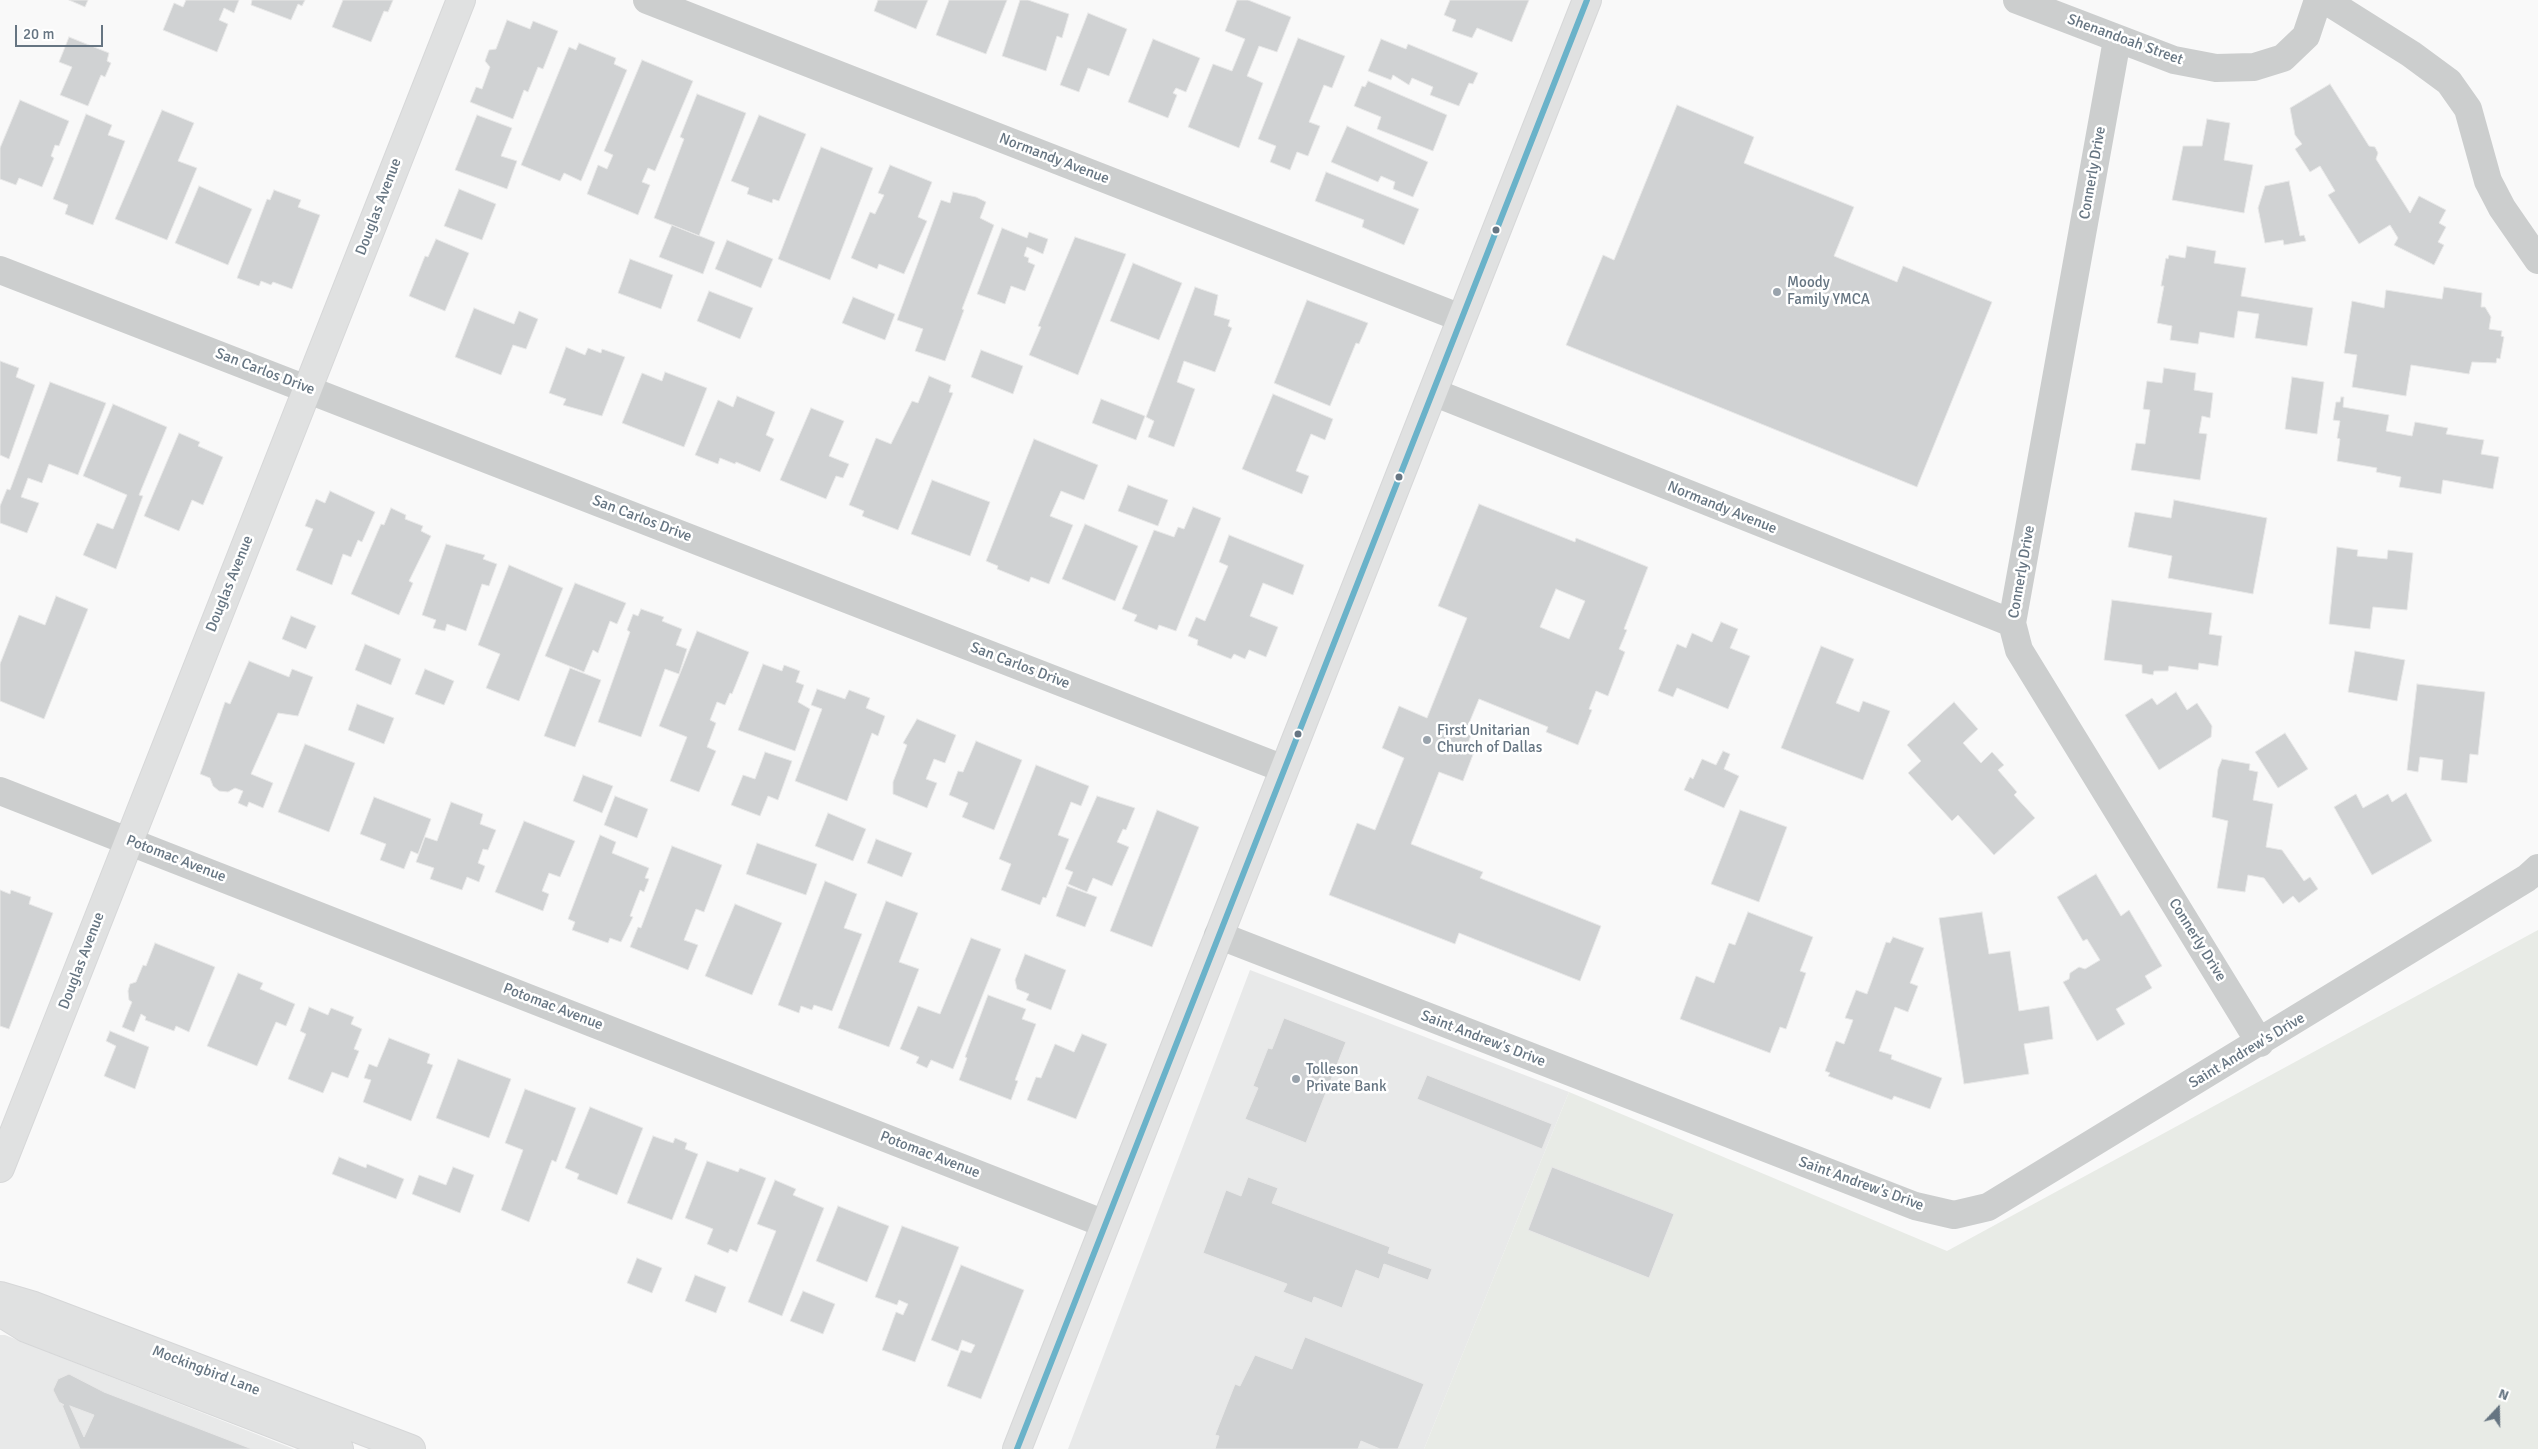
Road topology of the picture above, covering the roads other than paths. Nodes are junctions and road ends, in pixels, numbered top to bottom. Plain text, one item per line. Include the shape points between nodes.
1 (461, 0) edge
2 (648, 0) edge
3 (1587, 0) edge
4 (2017, 0) edge
5 (2318, 0) edge
6 (2325, 0) edge
7 (2117, 40) junction
8 (2538, 260) edge
9 (0, 270) edge
10 (1461, 318) junction
11 (308, 388) junction
12 (1433, 392) junction
13 (2012, 623) junction
14 (1284, 769) junction
15 (0, 791) edge
16 (129, 841) junction
17 (2538, 868) edge
18 (1218, 935) junction
19 (2260, 1043) junction
20 (0, 1168) edge
21 (1105, 1224) junction
22 (0, 1296) edge
23 (0, 1312) edge
24 (402, 1447) edge
25 (339, 1449) edge
26 (1017, 1449) edge

1 - 11 main road, Douglas Avenue
2 - 10 street, Normandy Avenue
3 - 10 main road
4 - 7 street, Shenandoah Street
5 - 7 street, Shenandoah Street via 2306,36 2283,58 2254,67 2216,68 2182,62
6 - 8 street via 2449,82 2468,109 2488,181 2502,208
7 - 13 street, Connerly Drive
9 - 11 street, San Carlos Drive
10 - 12 main road
11 - 14 street, San Carlos Drive
11 - 16 main road, Douglas Avenue
12 - 13 street, Normandy Avenue
12 - 14 main road
13 - 19 street, Connerly Drive via 2019,650
14 - 18 main road
15 - 16 street, Potomac Avenue
16 - 20 main road, Douglas Avenue
16 - 21 street, Potomac Avenue
17 - 19 street, Saint Andrew's Drive via 2528,878
18 - 19 street, Saint Andrew's Drive via 1916,1206 1954,1215 1988,1207
18 - 21 main road
21 - 26 main road
22 - 24 main road, Mockingbird Lane via 34,1306
23 - 25 main road, Mockingbird Lane via 26,1328

